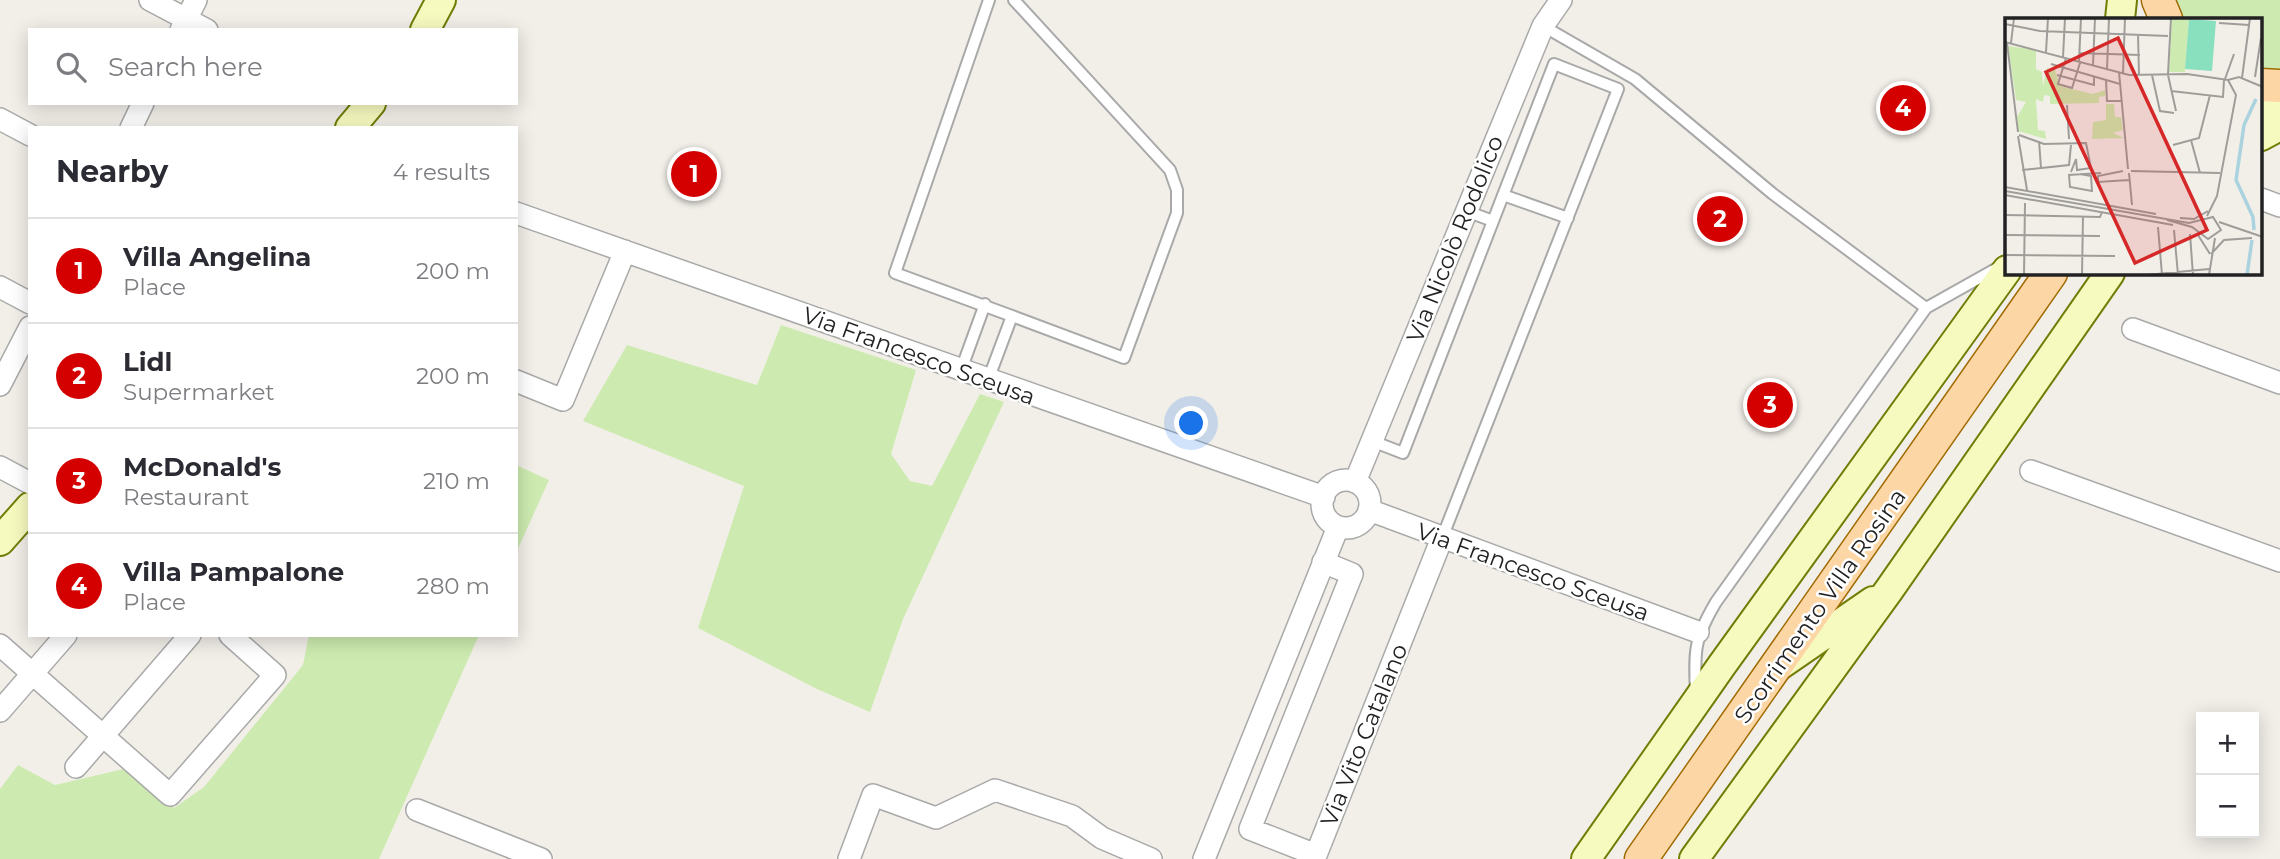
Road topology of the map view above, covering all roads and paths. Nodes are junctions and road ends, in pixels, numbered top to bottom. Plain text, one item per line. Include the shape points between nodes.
1 (150, 0) edge
2 (441, 0) edge
3 (989, 0) edge
4 (1014, 0) edge
5 (1561, 0) edge
6 (2122, 0) edge
7 (2152, 0) edge
8 (2158, 0) edge
9 (188, 16) edge
10 (2120, 18) edge
11 (2151, 18) edge
12 (2166, 18) edge
13 (1543, 26) junction
14 (204, 28) edge
15 (426, 28) edge
16 (143, 105) edge
17 (0, 120) edge
18 (132, 126) edge
19 (2280, 126) edge
20 (28, 134) edge
21 (2262, 135) edge
22 (1503, 195) junction
23 (2262, 199) edge
24 (2280, 206) edge
25 (1466, 211) junction
26 (518, 214) edge
27 (1568, 218) junction
28 (1493, 221) junction
29 (625, 251) junction
30 (2005, 263) edge
31 (2005, 273) edge
32 (2050, 275) edge
33 (2061, 275) edge
34 (2109, 275) edge
35 (0, 287) edge
36 (28, 302) edge
37 (985, 304) junction
38 (1926, 308) junction
39 (1012, 316) junction
40 (2133, 329) dead end
41 (28, 331) edge
42 (1998, 353) junction
43 (961, 372) junction
44 (988, 381) junction
45 (518, 382) edge
46 (2280, 383) edge
47 (0, 385) edge
48 (1372, 441) junction
49 (0, 467) edge
50 (2031, 471) dead end
51 (28, 482) edge
52 (1355, 482) junction
53 (1324, 497) junction
54 (28, 509) edge
55 (1369, 510) junction
56 (1338, 527) junction
57 (1442, 538) junction
58 (0, 541) edge
59 (2280, 561) edge
60 (1323, 562) junction
61 (1889, 590) junction
62 (1698, 632) junction
63 (64, 637) edge
64 (188, 637) edge
65 (232, 637) edge
66 (0, 645) edge
67 (1777, 667) junction
68 (33, 674) junction
69 (1696, 701) junction
70 (0, 711) edge
71 (103, 736) junction
72 (76, 767) dead end
73 (417, 810) dead end
74 (541, 859) edge
75 (849, 859) edge
76 (1151, 859) edge
77 (1204, 859) edge
78 (1586, 859) edge
79 (1642, 859) edge
80 (1694, 859) edge

1 - 9 street
2 - 15 street
3 - 37 lane via 895,273
4 - 39 lane via 1170,170 1178,213 1124,358
5 - 13 street, Via Nicolò Rodolico
6 - 10 street
7 - 11 street
8 - 12 main road
9 - 14 street
13 - 25 street, Via Nicolò Rodolico
13 - 38 lane via 1635,79 1773,194
16 - 18 street
17 - 20 street
19 - 21 street
22 - 27 lane
22 - 27 lane via 1554,64 1618,89
22 - 28 lane
23 - 24 street
25 - 28 lane
25 - 48 street, Via Nicolò Rodolico
26 - 29 street, Via Francesco Sceusa
27 - 57 lane
28 - 48 lane via 1403,453
29 - 43 street, Via Francesco Sceusa
29 - 45 street via 563,400
30 - 38 lane
31 - 69 street
32 - 42 main road, Scorrimento Villa Rosina
33 - 42 main road, Scorrimento Villa Rosina
34 - 61 street
35 - 36 street
37 - 39 lane
37 - 43 lane
38 - 62 lane
39 - 44 lane
40 - 46 street
41 - 47 street
42 - 67 main road, Scorrimento Villa Rosina
43 - 44 street, Via Francesco Sceusa
44 - 53 street, Via Francesco Sceusa
48 - 52 street, Via Nicolò Rodolico
49 - 51 street
50 - 59 street
52 - 53 street via 1333,485
52 - 55 street via 1365,491
53 - 56 street via 1326,518
54 - 58 street
55 - 56 street via 1354,527
55 - 57 street, Via Francesco Sceusa
56 - 60 street
57 - 60 street, Via Vito Catalano via 1315,855 1250,828 1352,573
57 - 62 street, Via Francesco Sceusa
60 - 77 street
61 - 67 street
61 - 80 street
62 - 69 lane
63 - 68 street
64 - 71 street
65 - 71 street via 275,675 170,795
66 - 68 street
67 - 79 main road, Scorrimento Villa Rosina
68 - 70 street
68 - 71 street
69 - 78 street
71 - 72 street
73 - 74 street
75 - 76 street via 873,795 936,818 995,790 1072,816 1102,838

